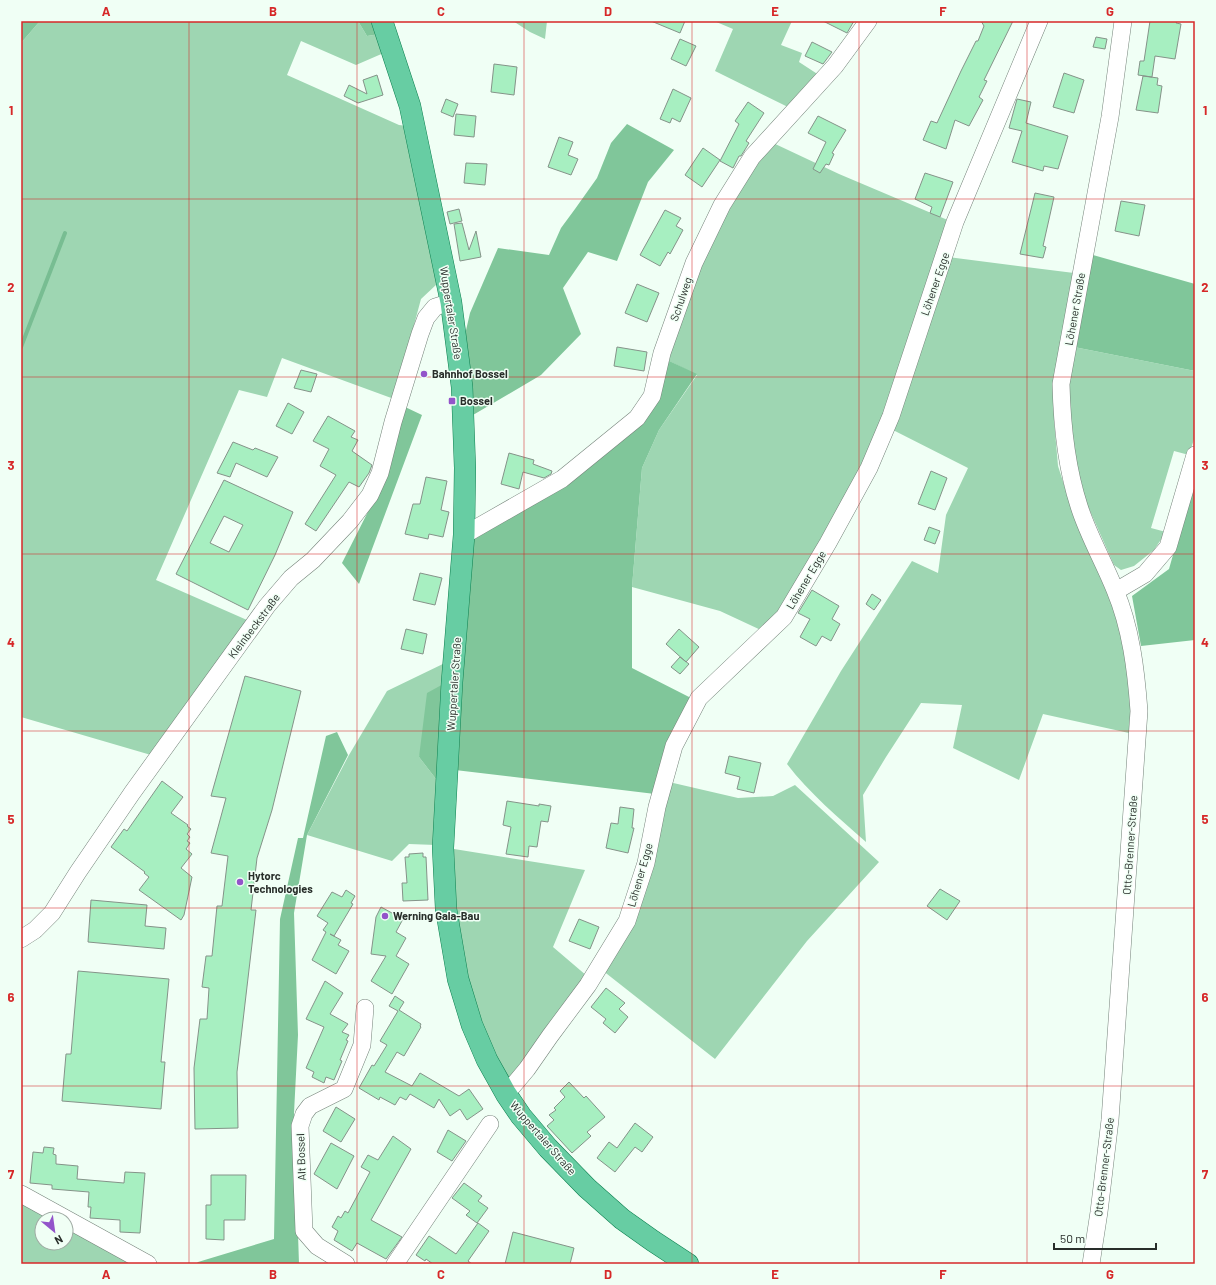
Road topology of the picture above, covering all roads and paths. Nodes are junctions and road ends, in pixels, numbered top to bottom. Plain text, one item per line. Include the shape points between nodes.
1 (382, 21) edge
2 (868, 21) edge
3 (1123, 21) edge
4 (1036, 22) edge
5 (451, 302) junction
6 (1195, 455) edge
7 (464, 535) junction
8 (1116, 591) junction
9 (21, 939) edge
10 (365, 1008) dead end
11 (506, 1094) junction
12 (490, 1124) dead end
13 (21, 1194) edge
14 (148, 1264) edge
15 (346, 1264) edge
16 (395, 1264) edge
17 (688, 1264) edge
18 (1091, 1264) edge

1 - 5 main road, Wuppertaler Straße via 410,106
2 - 7 street, Schulweg via 835,66 752,157 722,205 694,262 662,353 652,396 637,418 562,479
3 - 8 street, Löhener Straße via 1110,117 1061,384 1062,421 1068,465 1079,507
4 - 11 street, Löhener Egge via 956,222 891,416 869,468 828,544 784,617 699,698 674,746 657,807 646,863 627,921 588,985
5 - 7 main road, Wuppertaler Straße via 462,387
5 - 9 street, Kleinbeckstraße via 435,308 426,318 393,422 380,473 370,496 350,522 313,560 291,578 267,606 132,794 52,913 35,930
6 - 8 street via 1168,547 1145,574
7 - 11 main road, Wuppertaler Straße via 452,682 443,848 446,909 458,980 472,1025 487,1060
8 - 18 street, Otto-Brenner-Straße via 1135,668 1139,711 1110,1120
10 - 15 street, Alt Bossel via 362,1045 344,1089 310,1106 300,1126 304,1231 318,1246
11 - 17 main road, Wuppertaler Straße via 548,1148 587,1188 622,1219
12 - 16 street
13 - 14 street

